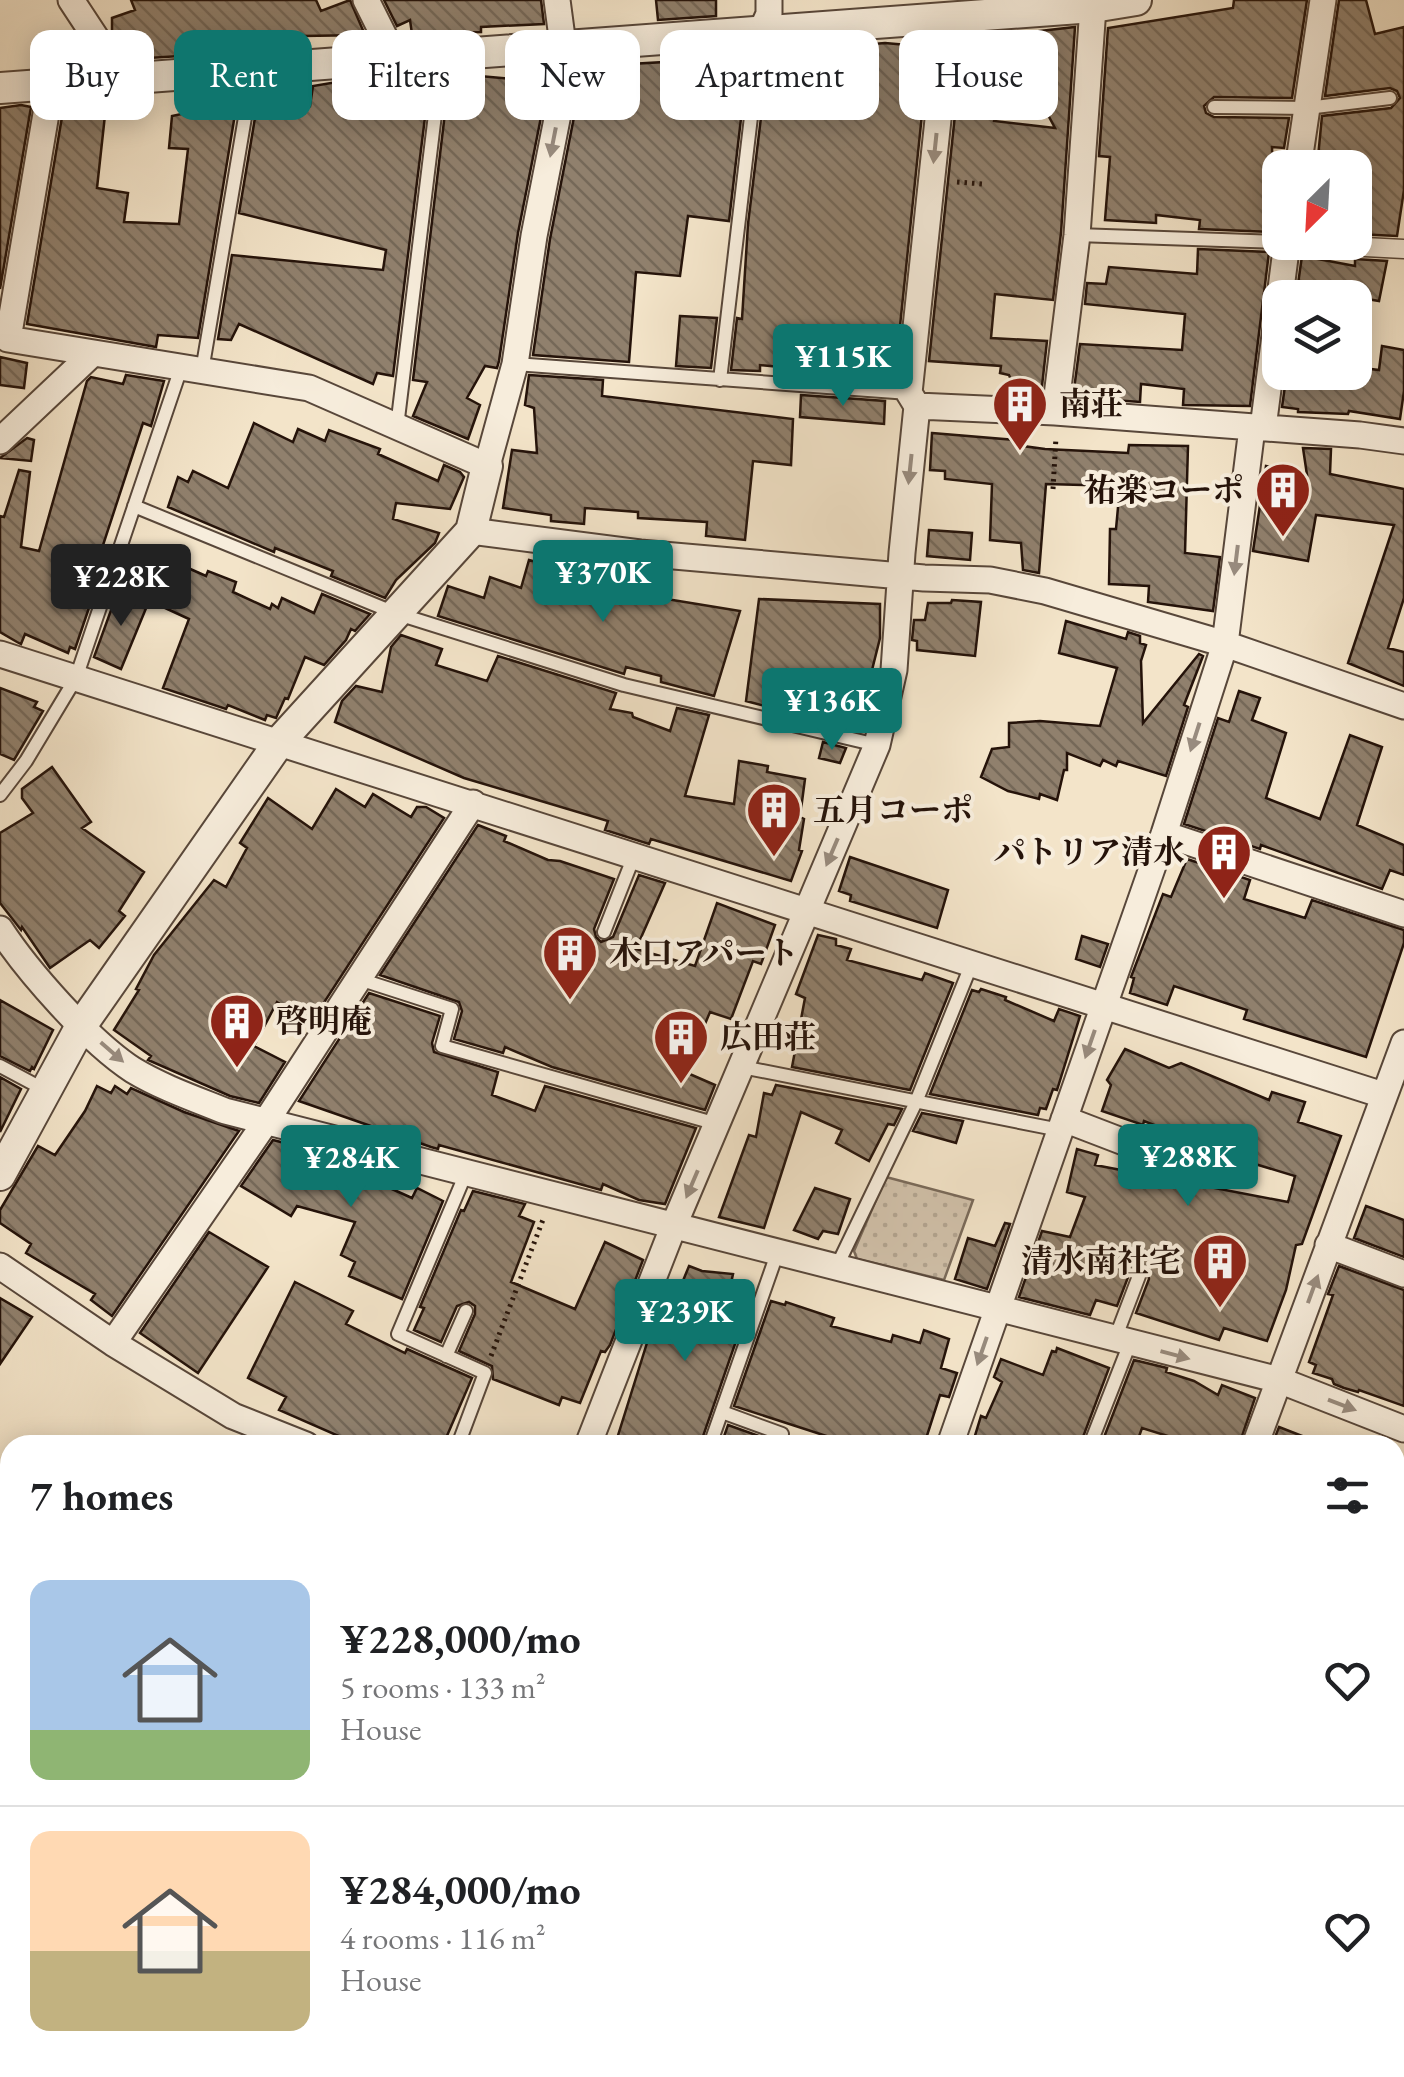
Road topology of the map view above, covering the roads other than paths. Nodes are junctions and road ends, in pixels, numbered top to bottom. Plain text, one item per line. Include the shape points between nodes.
1 (71, 0) edge
2 (366, 0) edge
3 (558, 0) edge
4 (769, 0) edge
5 (1136, 0) edge
6 (1323, 0) edge
7 (1093, 7) junction
8 (954, 10) edge
9 (91, 30) edge
10 (381, 30) edge
11 (561, 30) edge
12 (762, 30) edge
13 (779, 30) edge
14 (30, 86) edge
15 (0, 88) edge
16 (1390, 98) dead end
17 (1214, 107) dead end
18 (1307, 108) junction
19 (45, 120) edge
20 (243, 120) edge
21 (435, 120) edge
22 (557, 120) edge
23 (751, 120) edge
24 (1301, 150) edge
25 (1077, 235) junction
26 (1262, 241) edge
27 (1372, 247) edge
28 (1404, 249) edge
29 (1281, 260) edge
30 (92, 354) junction
31 (516, 364) junction
32 (192, 369) junction
33 (720, 380) junction
34 (913, 400) junction
35 (1056, 412) junction
36 (397, 427) junction
37 (1257, 428) junction
38 (2, 437) edge
39 (1404, 441) edge
40 (487, 466) junction
41 (134, 506) junction
42 (470, 531) junction
43 (901, 575) junction
44 (394, 612) junction
45 (1225, 644) junction
46 (0, 654) edge
47 (76, 678) junction
48 (1404, 706) edge
49 (280, 741) junction
50 (877, 744) junction
51 (0, 795) edge
52 (473, 803) junction
53 (1164, 834) junction
54 (635, 854) junction
55 (807, 912) junction
56 (1404, 914) edge
57 (0, 929) edge
58 (604, 932) dead end
59 (972, 963) junction
60 (359, 979) junction
61 (1104, 1004) junction
62 (81, 1026) junction
63 (1404, 1042) edge
64 (0, 1066) edge
65 (742, 1067) junction
66 (45, 1090) junction
67 (1383, 1095) junction
68 (916, 1102) junction
69 (265, 1123) junction
70 (717, 1124) junction
71 (1062, 1124) junction
72 (1150, 1152) dead end
73 (466, 1173) junction
74 (0, 1174) edge
75 (674, 1225) junction
76 (1328, 1244) junction
77 (778, 1252) junction
78 (0, 1266) edge
79 (837, 1266) junction
80 (1404, 1274) edge
81 (1140, 1276) dead end
82 (997, 1306) junction
83 (466, 1312) dead end
84 (1122, 1341) junction
85 (114, 1342) junction
86 (446, 1356) junction
87 (1279, 1380) junction
88 (722, 1412) junction
89 (1404, 1429) edge
90 (782, 1434) dead end
91 (281, 1435) edge
92 (462, 1435) edge
93 (592, 1435) edge
94 (714, 1435) edge
95 (953, 1435) edge
96 (1093, 1435) edge
97 (1259, 1435) edge

1 - 9 street
2 - 10 street
3 - 11 street
4 - 12 street
5 - 7 street
6 - 18 street
7 - 8 street
7 - 25 street
8 - 13 street
8 -> 34 street
14 - 15 street
16 - 18 lane
17 - 18 lane
18 - 24 street
19 - 30 street via 8,339
20 - 32 lane
21 - 36 lane
22 -> 31 street
23 - 33 lane
25 - 26 lane
25 - 35 street
27 - 28 street
29 - 37 street
30 - 32 street
30 - 38 street
31 - 33 lane
31 - 40 street
32 - 36 street via 309,388
32 - 41 lane
33 - 34 lane
34 - 35 street
34 -> 43 street
35 - 37 street
36 - 40 street
37 - 39 street
37 -> 45 street
40 - 42 street
41 - 44 lane
41 - 47 lane
42 - 43 street
42 - 44 street
43 - 45 street via 1045,591
43 - 50 street via 894,670
44 - 49 street
44 - 50 lane via 624,685
45 - 48 street
45 -> 53 street
46 - 47 street
47 - 49 street
47 - 51 lane
49 - 52 street
49 - 62 street
50 -> 55 street
52 - 54 street
52 - 60 street
53 - 56 street
53 - 61 street
54 - 55 street
54 - 58 lane
55 - 59 street
55 - 65 street
57 - 62 street
59 - 61 street
59 - 68 lane
60 - 69 street
60 - 70 lane via 452,1009 442,1046
61 - 67 street
61 -> 71 street
62 - 66 street
62 -> 69 street via 132,1069
63 - 67 street
64 - 66 lane
65 - 68 lane
65 - 70 street
66 - 74 street
67 - 76 street
68 - 71 lane
68 - 79 lane
69 - 73 street
69 - 85 street
70 -> 75 street
71 - 72 street
71 - 82 street
73 - 75 street
73 - 86 lane via 398,1334
75 - 77 street
75 - 93 street
76 - 80 street
87 -> 76 street
77 - 79 street
77 - 88 lane
78 - 85 street
79 - 82 street
81 - 84 lane
82 - 84 street
82 -> 95 street
83 - 86 lane
84 -> 87 street
84 - 96 lane
85 - 91 street via 233,1416
86 - 92 lane via 485,1373
87 -> 89 street
87 - 97 street
88 - 90 lane
88 - 94 lane

